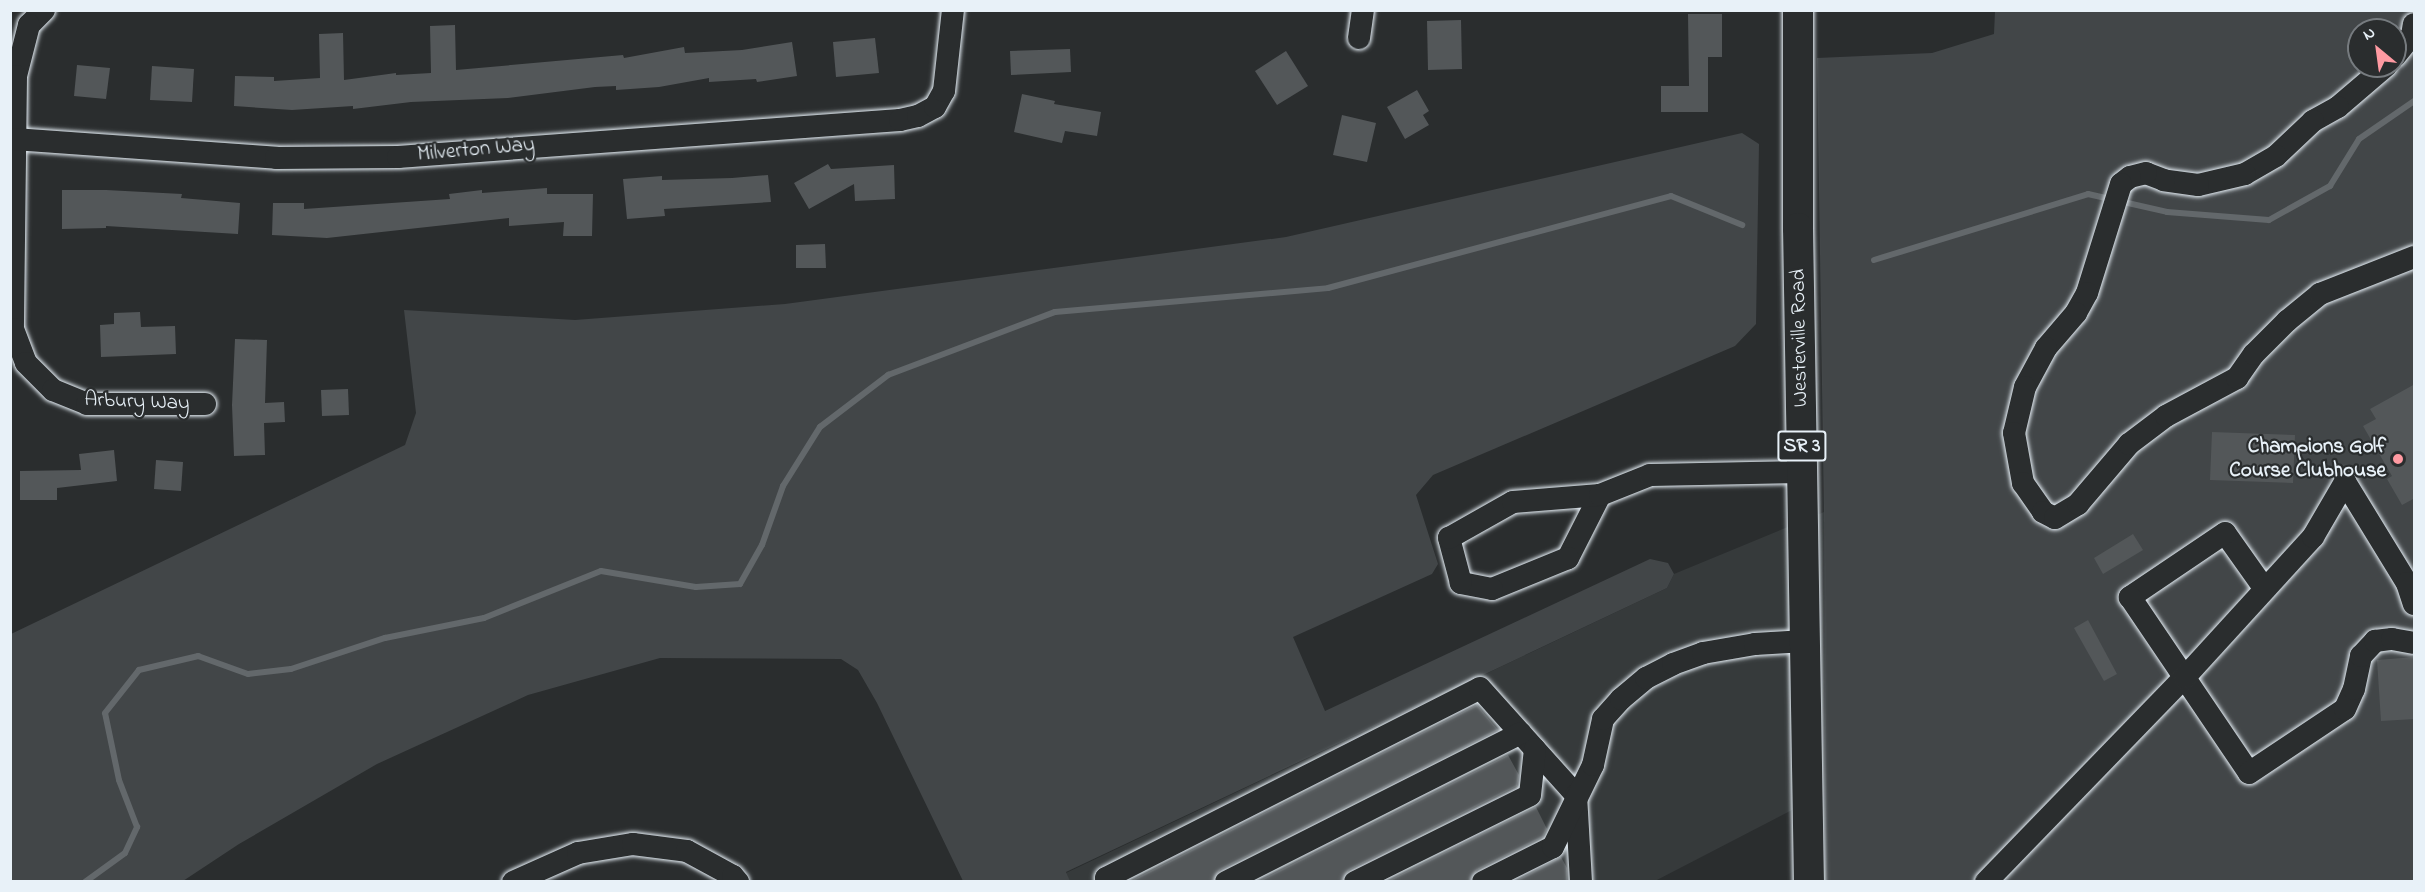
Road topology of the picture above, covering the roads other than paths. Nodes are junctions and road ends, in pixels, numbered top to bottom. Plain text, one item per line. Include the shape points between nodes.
1 (44, 10) edge
2 (953, 10) edge
3 (1363, 10) edge
4 (1798, 10) edge
5 (2415, 24) edge
6 (1359, 39) dead end
7 (2407, 41) edge
8 (2372, 78) edge
9 (14, 139) junction
10 (2415, 257) edge
11 (205, 405) dead end
12 (1802, 472) junction
13 (1600, 495) junction
14 (2408, 570) edge
15 (2264, 588) junction
16 (2415, 604) edge
17 (1805, 641) junction
18 (2415, 643) edge
19 (2185, 677) junction
20 (1528, 741) junction
21 (1576, 795) junction
22 (513, 882) edge
23 (738, 882) edge
24 (1107, 882) edge
25 (1226, 882) edge
26 (1355, 882) edge
27 (1483, 882) edge
28 (1581, 882) edge
29 (1809, 882) edge
30 (1986, 882) edge

1 - 9 street, Arbury Way via 29,25 16,76
2 - 9 street, Milverton Way via 944,91 935,107 900,120 398,157 276,158
3 - 6 street
4 - 12 main road, Westerville Road / SR 3
5 - 7 street
8 - 10 street via 2313,122 2276,156 2245,174 2198,185 2146,173 2130,177 2118,189 2087,293 2076,313 2046,348 2025,387 2014,433 2023,483 2043,512 2055,518 2078,504 2129,444 2166,416 2237,378 2254,354 2320,294
9 - 11 street, Arbury Way via 13,329 26,363 53,390 87,404
12 - 13 street via 1650,475
12 - 17 main road, Westerville Road / SR 3
13 - 13 street via 1514,502 1449,538 1461,583 1492,589 1568,558
14 - 15 street via 2345,482 2313,537
14 - 16 street
15 - 19 street
15 - 19 street via 2225,533 2130,597
17 - 21 street via 1703,653 1646,678 1603,719 1593,765
17 - 29 main road, Westerville Road / SR 3
18 - 19 street via 2375,641 2361,656 2345,709 2248,773
19 - 30 street
20 - 21 street
20 - 24 street via 1480,688 1106,878
20 - 25 street
20 - 26 street via 1530,795
21 - 27 street via 1553,847
21 - 28 street
22 - 23 street via 578,853 633,844 687,851

